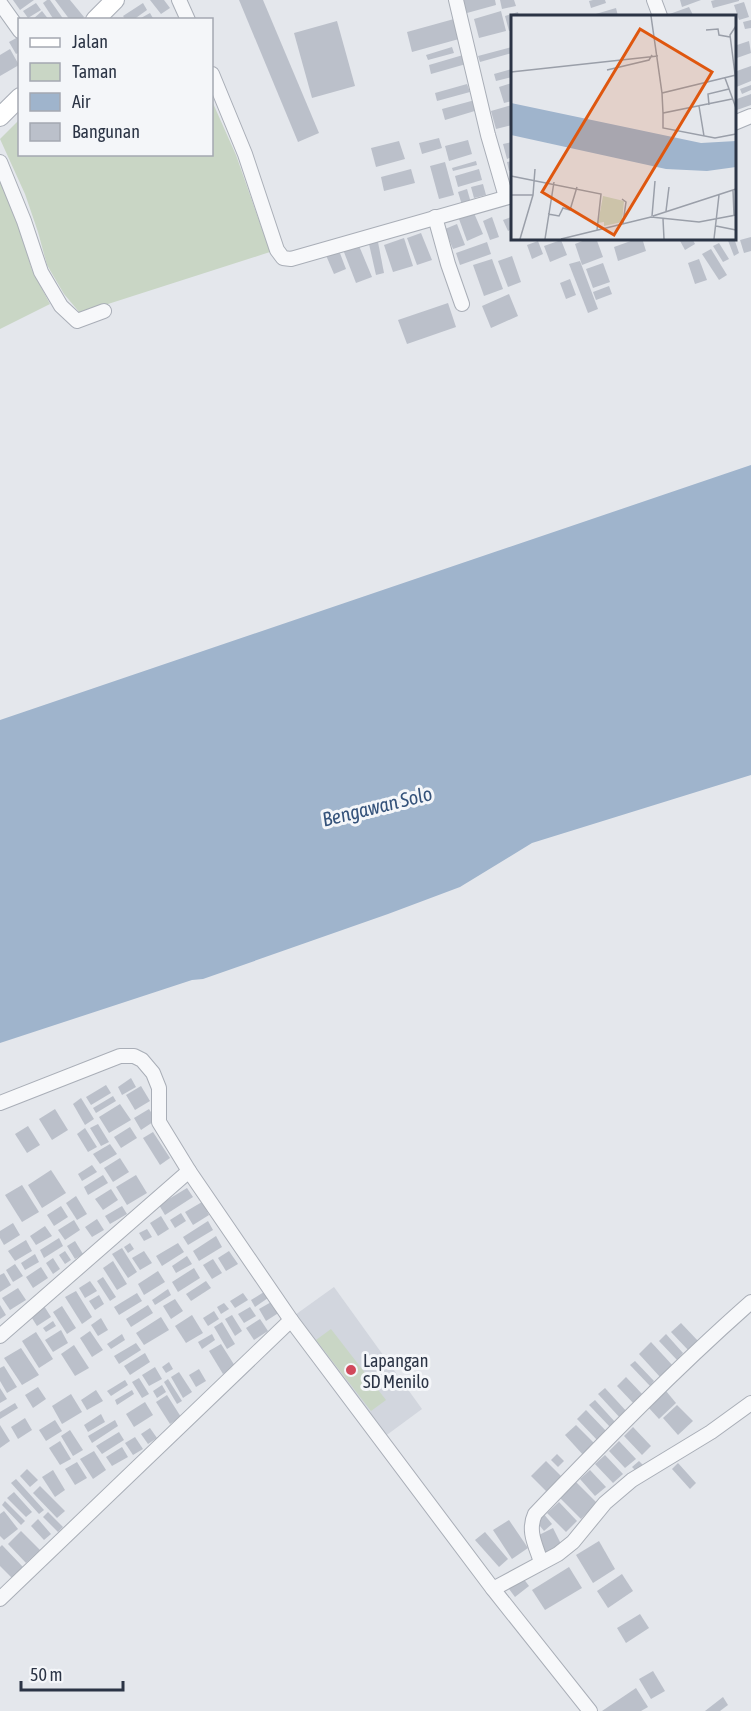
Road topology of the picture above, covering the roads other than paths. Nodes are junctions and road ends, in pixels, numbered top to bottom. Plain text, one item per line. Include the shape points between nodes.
1 (115, 0) edge
2 (179, 0) edge
3 (456, 0) edge
4 (654, 0) edge
5 (0, 3) edge
6 (660, 15) edge
7 (98, 18) edge
8 (187, 18) edge
9 (18, 28) edge
10 (213, 76) edge
11 (18, 99) edge
12 (751, 116) edge
13 (0, 117) edge
14 (736, 123) edge
15 (0, 162) edge
16 (509, 196) edge
17 (435, 217) junction
18 (462, 304) dead end
19 (104, 311) dead end
20 (0, 1103) edge
21 (189, 1171) junction
22 (751, 1302) edge
23 (291, 1320) junction
24 (0, 1336) edge
25 (751, 1403) edge
26 (542, 1562) junction
27 (493, 1589) junction
28 (0, 1599) edge
29 (590, 1711) edge

1 - 7 main road
2 - 8 street
3 - 16 street via 488,135
4 - 6 street
5 - 9 street
10 - 17 street via 283,258 291,259
11 - 13 main road
12 - 14 street
15 - 19 street via 41,272 61,306 77,321
16 - 17 street
17 - 18 street
20 - 21 street via 120,1056 134,1056 153,1072 159,1088 159,1122
21 - 23 street
21 - 24 street
22 - 26 street via 667,1379 535,1514 531,1531
23 - 27 street
23 - 28 street
25 - 26 street via 632,1480 605,1503 573,1542
26 - 27 street
27 - 29 street

